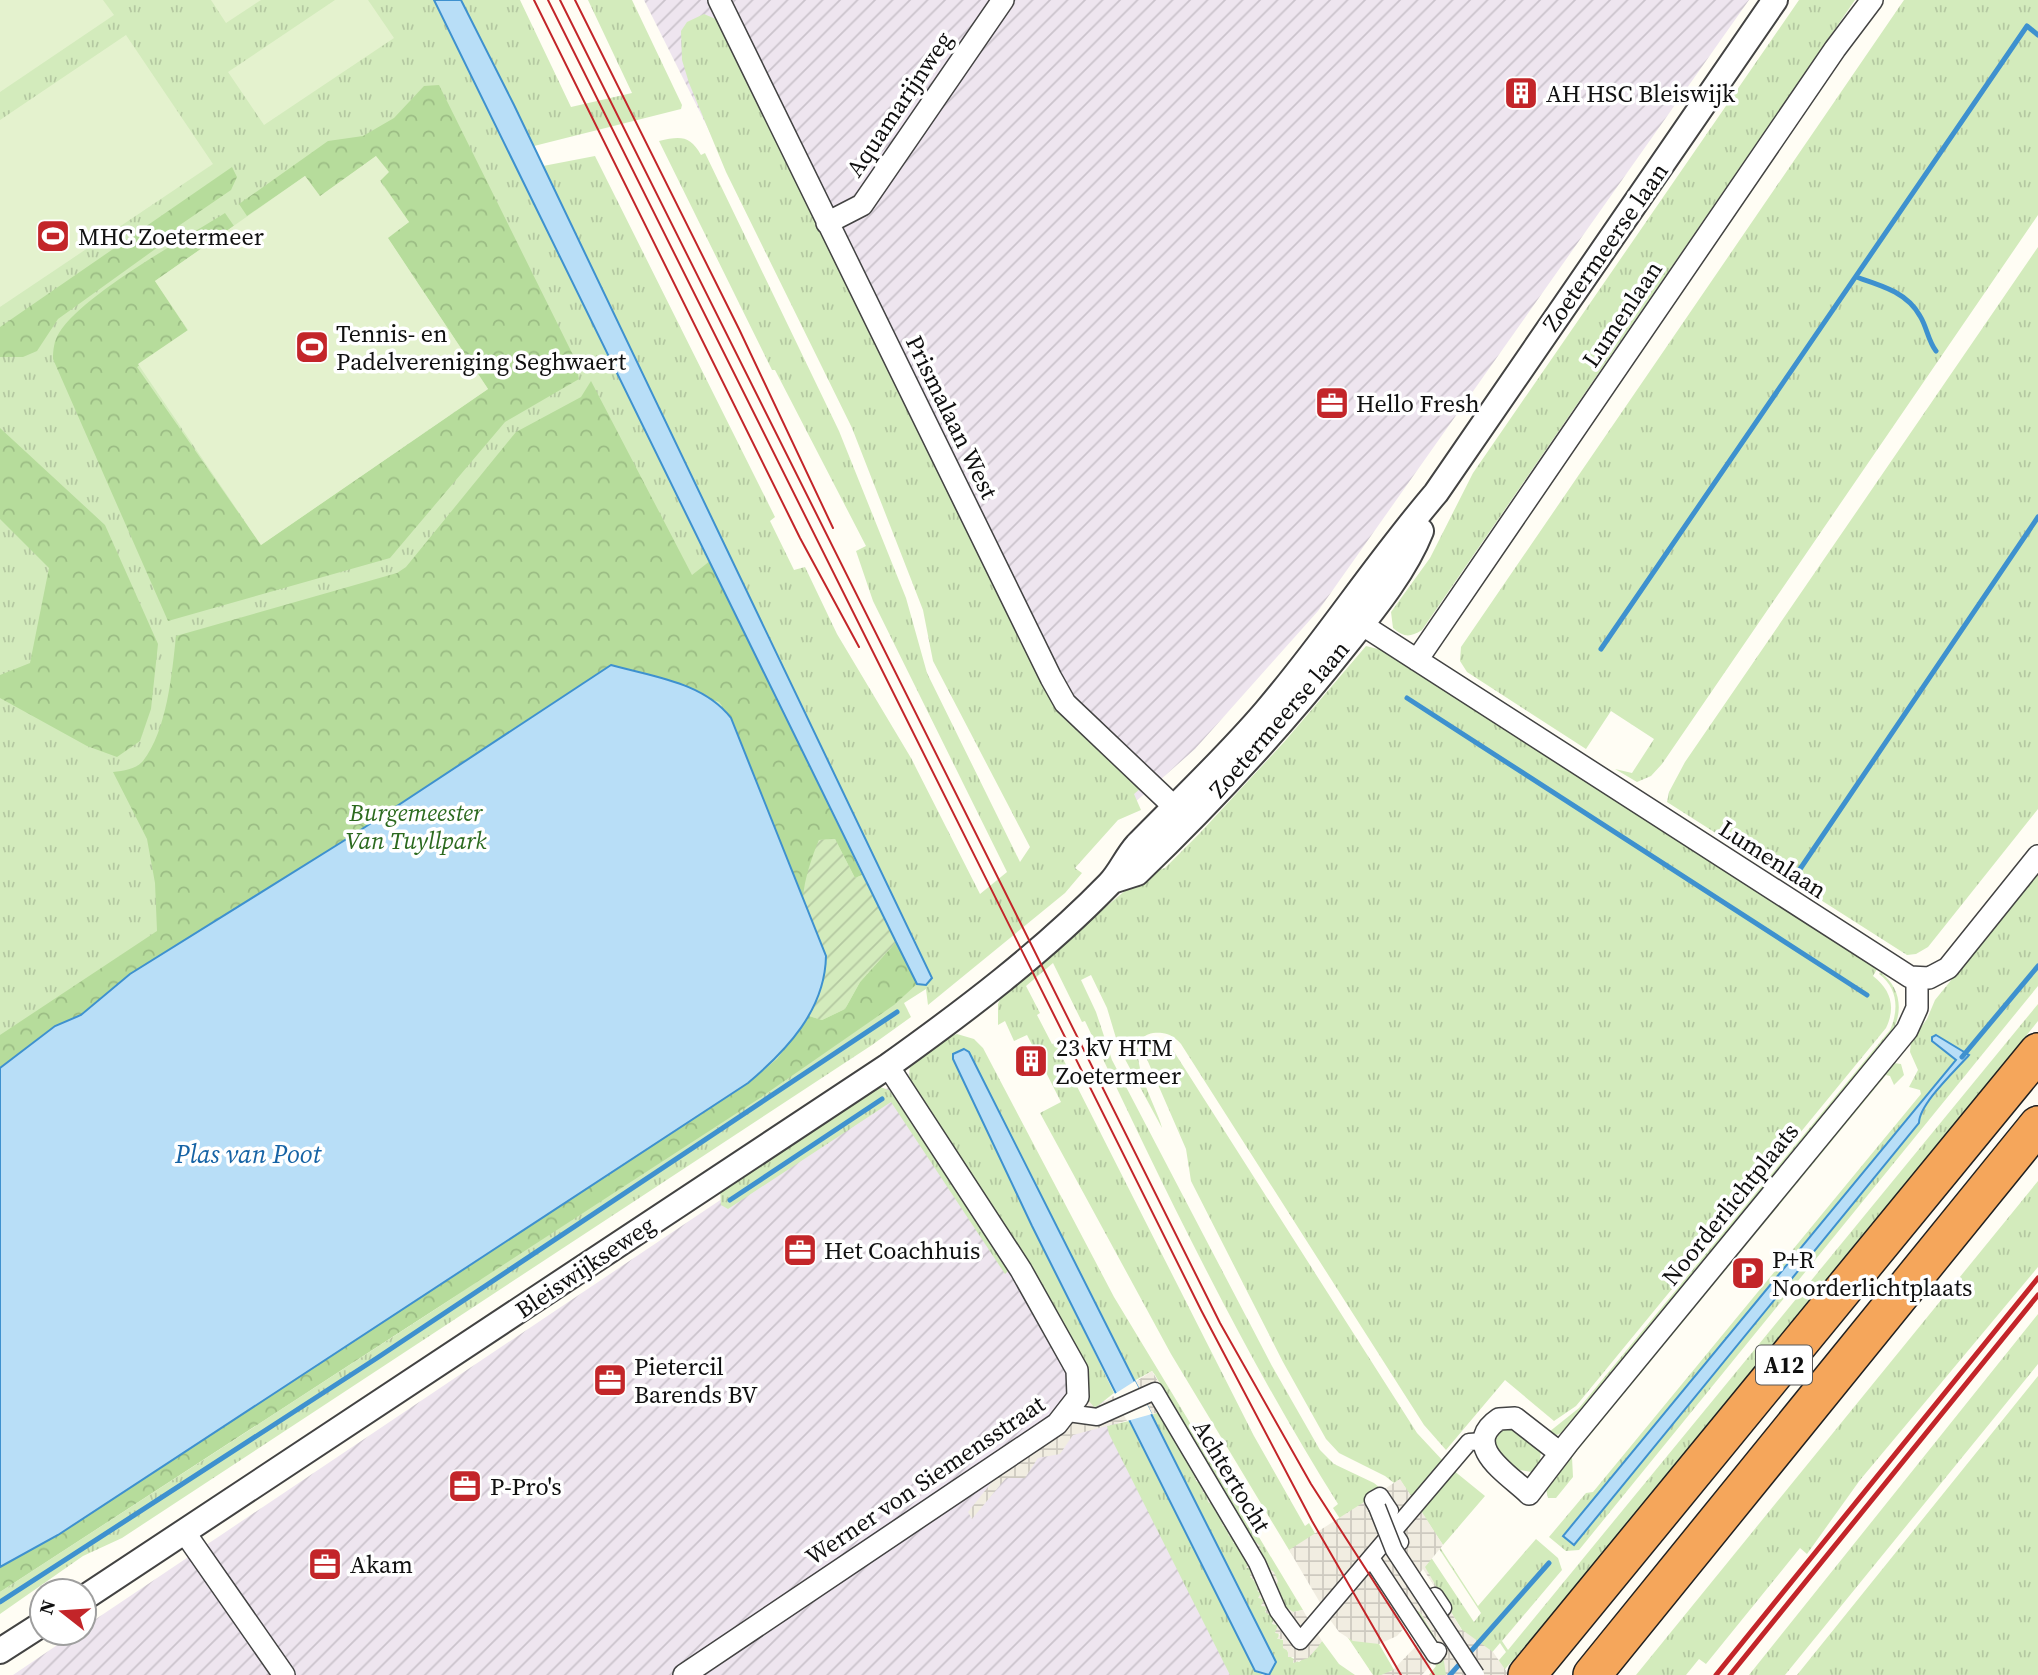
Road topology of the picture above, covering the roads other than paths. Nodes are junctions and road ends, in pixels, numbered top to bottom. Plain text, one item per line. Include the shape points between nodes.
1 (719, 0) edge
2 (1003, 0) edge
3 (1775, 0) edge
4 (1872, 0) edge
5 (827, 223) junction
6 (1355, 616) junction
7 (1417, 660) junction
8 (1182, 814) junction
9 (2038, 856) edge
10 (1073, 918) joint
11 (1917, 979) junction
12 (2038, 1052) edge
13 (888, 1066) junction
14 (2038, 1125) edge
15 (1068, 1413) junction
16 (1484, 1441) junction
17 (1560, 1453) junction
18 (185, 1533) junction
19 (1396, 1536) junction
20 (1371, 1558) junction
21 (98, 1589) edge
22 (1435, 1596) dead end
23 (1435, 1613) junction
24 (28, 1634) edge
25 (0, 1651) edge
26 (1438, 1651) dead end
27 (284, 1675) edge
28 (684, 1675) edge
29 (1476, 1675) edge
30 (1527, 1675) edge
31 (1592, 1675) edge

1 - 5 street, Prismalaan West
2 - 5 street, Aquamarijnweg via 862,205
3 - 6 street, Zoetermeerse laan
4 - 7 street, Lumenlaan
5 - 8 street, Prismalaan West via 1065,703
6 - 7 street, Lumenlaan
6 - 8 street, Zoetermeerse laan via 1265,712
7 - 11 street, Lumenlaan
8 - 10 street, Zoetermeerse laan via 1125,858 1112,881
9 - 11 street via 1948,968
10 - 13 street, Bleiswijkseweg
11 - 17 street, Noorderlichtplaats via 1917,1008 1907,1030
12 - 30 highway, A12
13 - 15 street, Werner von Siemensstraat via 1021,1270 1077,1370 1078,1397
13 - 18 street, Bleiswijkseweg
14 - 31 highway, A12
15 - 20 street, Achtertocht via 1097,1417 1155,1391 1257,1563 1278,1611 1300,1640
15 - 28 street, Werner von Siemensstraat
16 - 17 street via 1492,1424 1514,1417
16 - 17 street, Noorderlichtplaats via 1490,1460 1530,1494
16 - 19 street via 1469,1442
18 - 21 street, Bleiswijkseweg
18 - 27 street
19 - 20 street
19 - 23 street, bridge via 1383,1516 1390,1511 1380,1496 1373,1500 1394,1550
20 - 26 street via 1400,1590 1435,1655
22 - 23 street via 1443,1608
23 - 29 street, bridge
24 - 25 street

